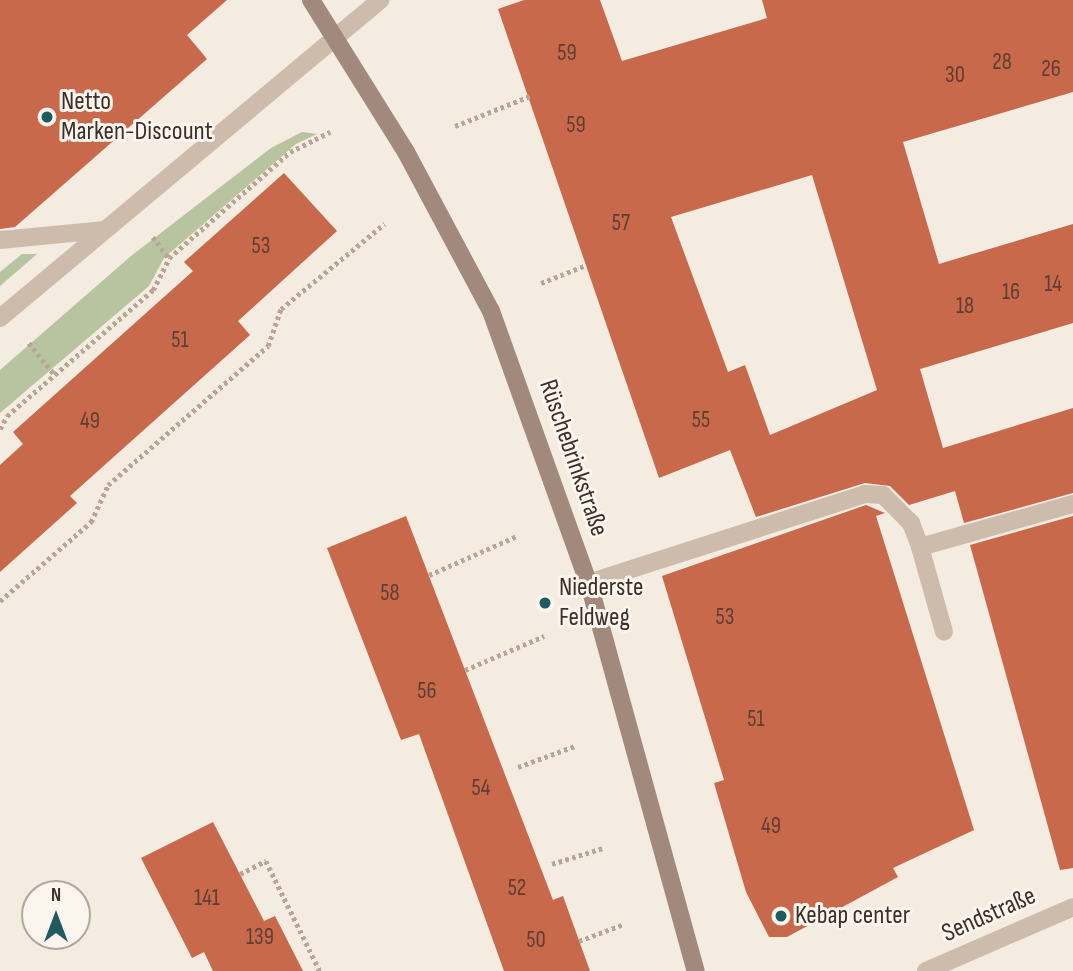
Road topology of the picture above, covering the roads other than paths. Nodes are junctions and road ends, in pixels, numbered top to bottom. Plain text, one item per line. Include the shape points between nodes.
1 (311, 0) edge
2 (380, 0) edge
3 (332, 33) junction
4 (103, 230) junction
5 (0, 240) edge
6 (0, 318) edge
7 (1073, 504) edge
8 (919, 547) junction
9 (588, 583) junction
10 (944, 632) dead end
11 (1073, 907) edge
12 (696, 971) edge
13 (926, 971) edge

1 - 3 main road, Rüschebrinkstraße
2 - 3 street
3 - 4 street
3 - 9 main road, Rüschebrinkstraße via 406,152 491,311
4 - 5 street
4 - 6 street
7 - 8 street
8 - 9 street via 911,523 883,495 865,494
8 - 10 street
9 - 12 main road, Rüschebrinkstraße
11 - 13 street, Sendstraße

